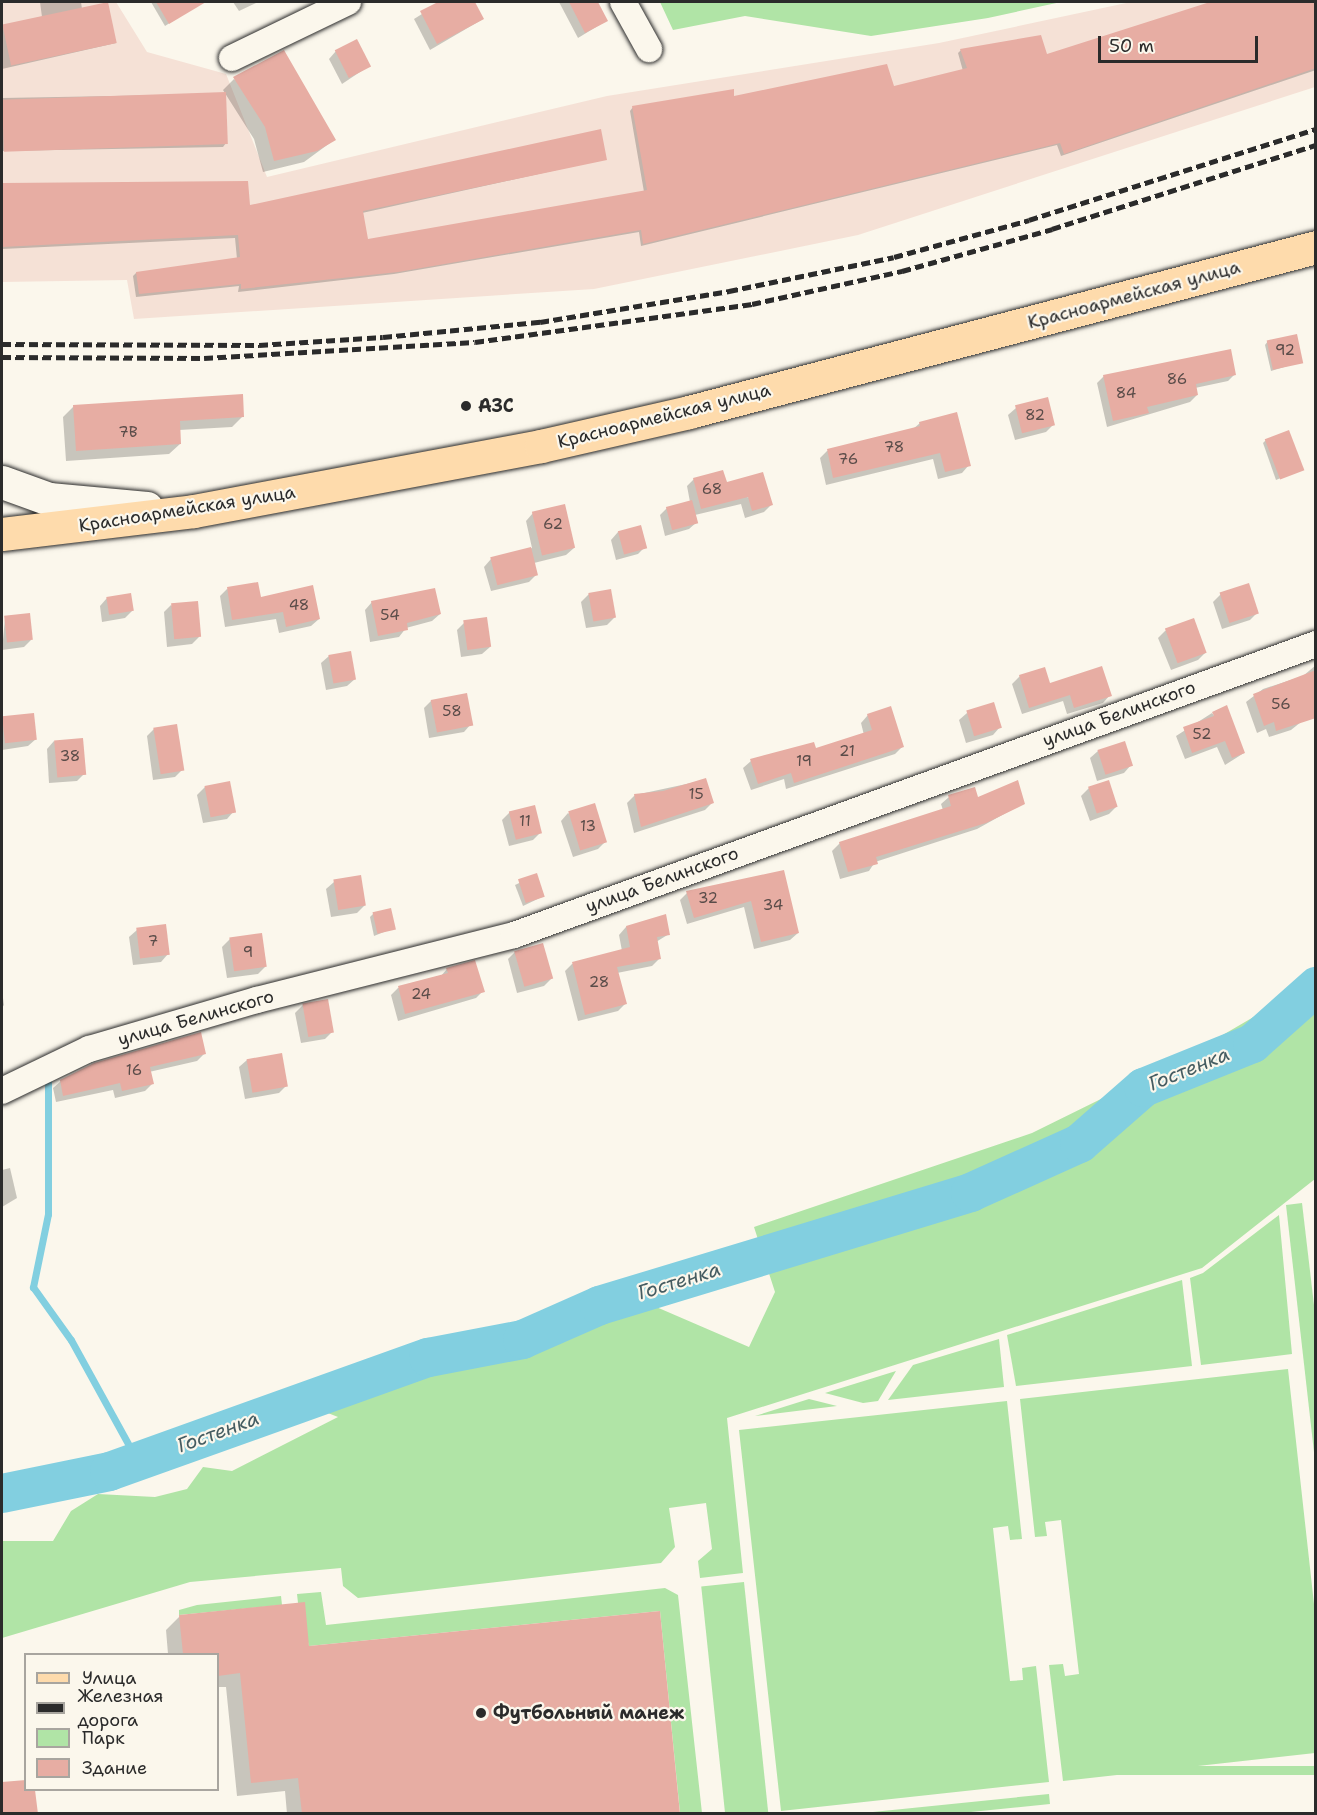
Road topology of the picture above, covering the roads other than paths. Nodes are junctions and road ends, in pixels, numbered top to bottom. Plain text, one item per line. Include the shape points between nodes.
1 (348, 2) edge
2 (623, 2) edge
3 (649, 49) dead end
4 (232, 58) dead end
5 (1316, 247) edge
6 (2, 482) edge
7 (194, 511) junction
8 (2, 534) edge
9 (1316, 644) edge
10 (2, 1091) edge

1 - 4 street
2 - 3 street
5 - 7 main road, Красноармейская улица via 689,412 541,446
6 - 7 main road via 49,499
7 - 8 main road, Красноармейская улица
9 - 10 street, улица Белинского via 514,935 257,1000 89,1049

